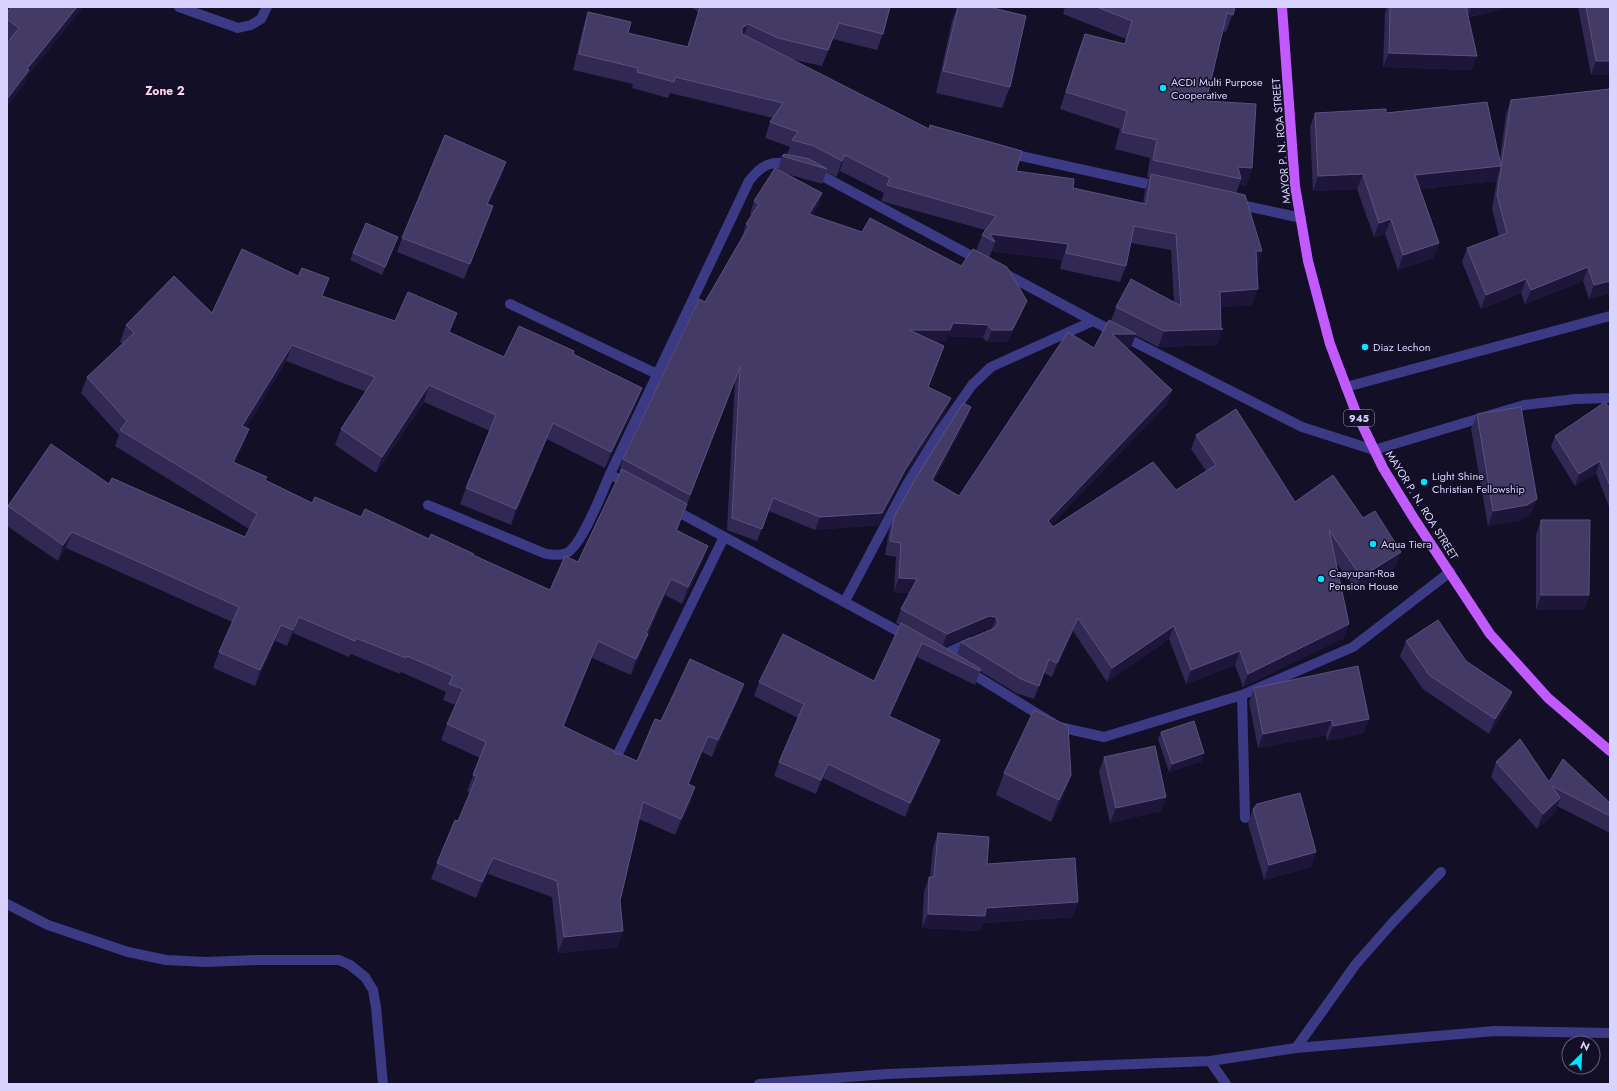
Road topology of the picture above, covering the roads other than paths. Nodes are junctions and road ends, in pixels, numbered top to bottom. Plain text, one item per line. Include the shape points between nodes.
1 (179, 7) edge
2 (267, 7) edge
3 (1282, 7) edge
4 (1002, 152) edge
5 (1170, 189) edge
6 (1224, 201) edge
7 (1301, 218) junction
8 (510, 304) dead end
9 (1610, 316) edge
10 (1093, 321) junction
11 (657, 374) junction
12 (1346, 387) junction
13 (1610, 398) edge
14 (1374, 450) junction
15 (610, 474) junction
16 (636, 489) edge
17 (663, 504) edge
18 (428, 505) dead end
19 (724, 537) junction
20 (1450, 572) junction
21 (845, 601) junction
22 (980, 639) edge
23 (921, 644) edge
24 (1242, 694) junction
25 (1610, 751) edge
26 (613, 764) edge
27 (1245, 818) dead end
28 (1440, 872) dead end
29 (7, 904) edge
30 (1610, 1033) edge
31 (1296, 1048) junction
32 (1210, 1061) junction
33 (886, 1079) edge
34 (383, 1084) edge
35 (759, 1084) edge
36 (1226, 1084) edge

1 - 2 street via 238,28 261,19
3 - 7 main road, MAYOR P. N. ROA STREET / 945 via 1295,186
4 - 5 street
6 - 7 street
7 - 12 main road, MAYOR P. N. ROA STREET / 945 via 1319,307
8 - 11 street
9 - 12 street
10 - 11 street via 806,168 778,162 757,170 750,181
10 - 14 street via 1302,427
10 - 21 street via 991,367 972,385 906,486
11 - 15 street
12 - 14 main road, MAYOR P. N. ROA STREET / 945 via 1354,410
13 - 14 street via 1575,399 1524,406
14 - 20 main road, MAYOR P. N. ROA STREET / 945 via 1386,474
15 - 16 street
15 - 18 street via 582,538 565,554 546,554
17 - 19 street
19 - 21 street
19 - 26 street
20 - 24 street via 1354,647
20 - 25 main road, MAYOR P. N. ROA STREET / 945 via 1490,634 1548,698
21 - 23 street
22 - 24 street via 938,653 1059,727 1104,737
24 - 27 street
28 - 31 street via 1356,964
29 - 34 street via 55,927 128,952 166,960 339,960 350,965 365,977 373,990
30 - 31 street via 1495,1031
31 - 32 street
32 - 33 street
32 - 36 street
33 - 35 street

